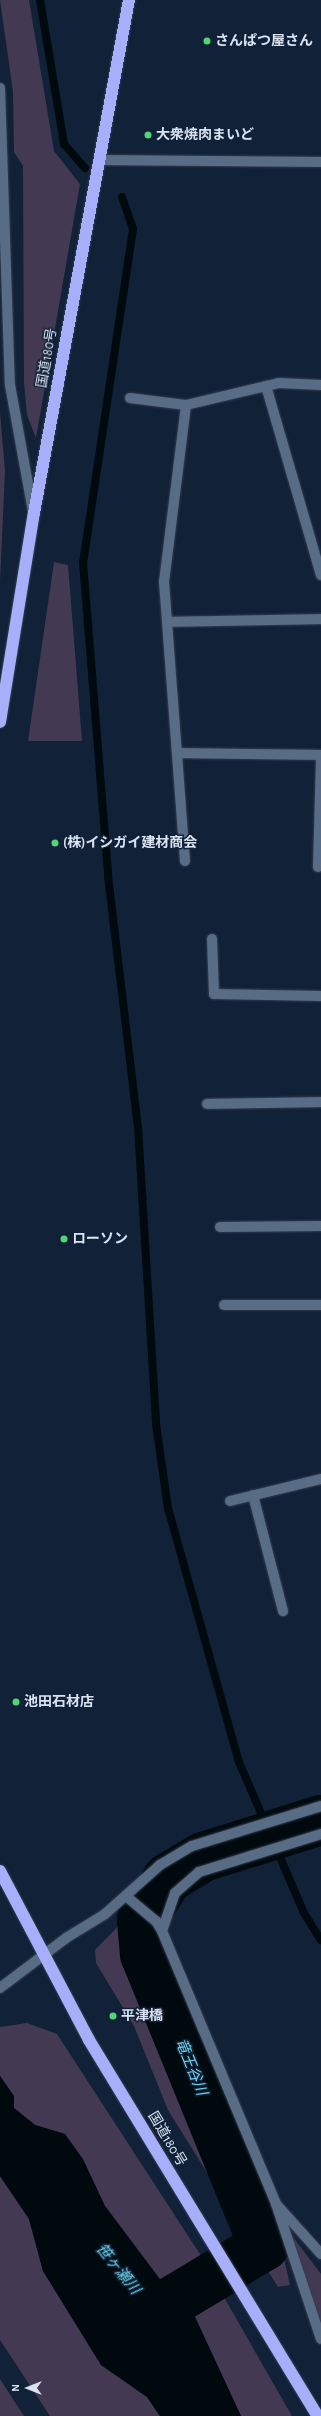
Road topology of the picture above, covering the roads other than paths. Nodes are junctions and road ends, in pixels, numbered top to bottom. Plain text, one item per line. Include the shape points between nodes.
1 (129, 0) edge
2 (0, 88) edge
3 (99, 160) junction
4 (321, 162) edge
5 (321, 385) edge
6 (266, 386) junction
7 (130, 398) dead end
8 (186, 405) junction
9 (34, 513) junction
10 (321, 576) edge
11 (321, 619) edge
12 (167, 622) junction
13 (0, 722) edge
14 (177, 753) junction
15 (321, 756) edge
16 (185, 861) dead end
17 (318, 867) dead end
18 (212, 939) dead end
19 (321, 996) edge
20 (321, 1102) edge
21 (207, 1104) dead end
22 (321, 1226) edge
23 (220, 1227) dead end
24 (224, 1305) dead end
25 (321, 1305) edge
26 (321, 1479) edge
27 (253, 1495) junction
28 (230, 1501) dead end
29 (284, 1611) dead end
30 (321, 1806) edge
31 (321, 1834) edge
32 (0, 1871) edge
33 (130, 1900) junction
34 (162, 1931) junction
35 (43, 1956) junction
36 (0, 1988) edge
37 (276, 2204) junction
38 (321, 2254) edge
39 (321, 2339) edge
40 (318, 2416) edge

1 - 3 highway, 国道180号
2 - 9 street via 10,385
3 - 4 street
3 - 9 highway, 国道180号
5 - 6 street
6 - 8 street
6 - 10 street
7 - 8 street
8 - 12 street via 164,582
9 - 13 highway, 国道180号
11 - 12 street
12 - 14 street
14 - 15 street
14 - 16 street
15 - 17 street
18 - 19 street via 214,994
20 - 21 street
22 - 23 street
24 - 25 street
26 - 27 street
27 - 28 street
27 - 29 street
30 - 33 street via 192,1846 160,1865
31 - 34 street via 199,1872 176,1893
32 - 35 highway, 国道180号
33 - 34 street via 156,1921
33 - 35 street
34 - 37 street
35 - 36 street
35 - 40 highway, 国道180号 via 89,2040
37 - 38 street
37 - 39 street

